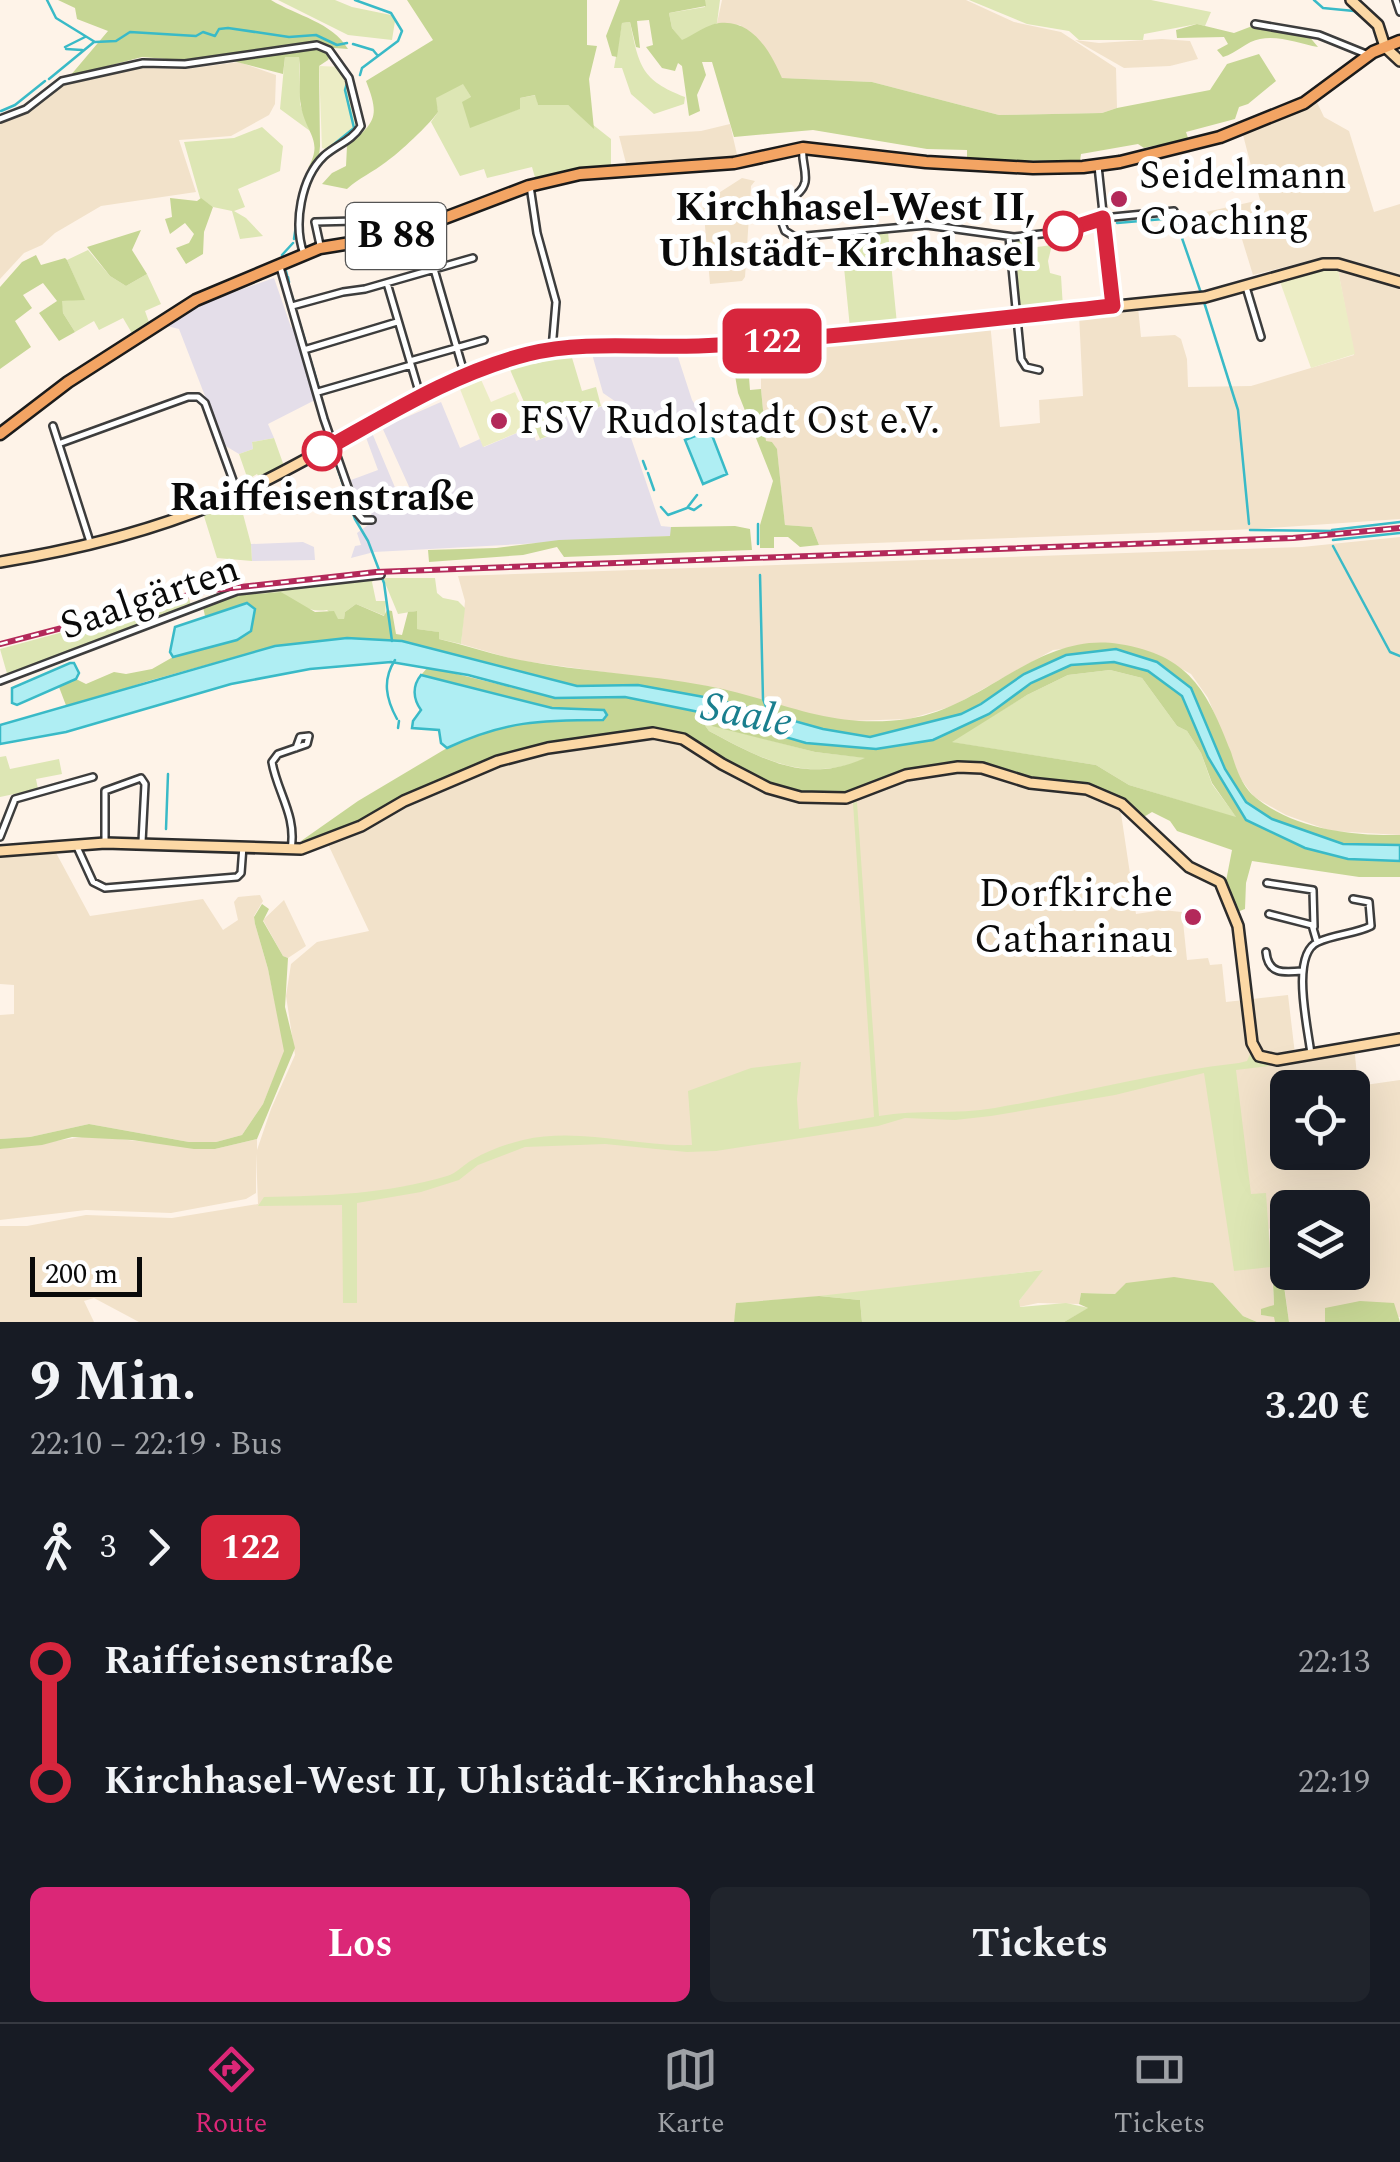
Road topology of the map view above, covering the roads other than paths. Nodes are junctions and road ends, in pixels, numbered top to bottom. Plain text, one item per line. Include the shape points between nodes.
1 (1350, 0) edge
2 (1396, 0) edge
3 (1400, 12) edge
4 (1255, 24) dead end
5 (1392, 44) edge
6 (1369, 55) junction
7 (1400, 61) edge
8 (0, 118) edge
9 (803, 148) junction
10 (784, 151) junction
11 (803, 164) junction
12 (1098, 174) junction
13 (529, 190) junction
14 (1174, 211) dead end
15 (1103, 218) junction
16 (356, 221) dead end
17 (1009, 238) junction
18 (320, 248) junction
19 (304, 254) junction
20 (473, 258) dead end
21 (279, 264) junction
22 (434, 269) junction
23 (1400, 282) edge
24 (387, 283) junction
25 (1245, 285) junction
26 (292, 306) junction
27 (1113, 306) junction
28 (1017, 316) junction
29 (398, 322) junction
30 (1260, 337) dead end
31 (484, 340) dead end
32 (456, 348) junction
33 (552, 349) junction
34 (304, 350) junction
35 (410, 363) junction
36 (1039, 370) dead end
37 (464, 376) junction
38 (316, 393) junction
39 (420, 395) junction
40 (53, 426) dead end
41 (0, 434) edge
42 (61, 443) junction
43 (335, 444) junction
44 (238, 494) junction
45 (372, 520) dead end
46 (90, 544) junction
47 (0, 562) edge
48 (379, 576) dead end
49 (0, 680) edge
50 (296, 748) dead end
51 (93, 777) dead end
52 (0, 834) edge
53 (106, 843) junction
54 (76, 844) junction
55 (142, 844) junction
56 (243, 845) junction
57 (291, 849) junction
58 (0, 851) edge
59 (1267, 883) dead end
60 (1353, 900) dead end
61 (1269, 914) dead end
62 (1314, 927) junction
63 (1317, 942) junction
64 (1266, 952) dead end
65 (1302, 971) junction
66 (1400, 1040) edge
67 (1311, 1054) junction

1 - 5 main road
2 - 3 street
4 - 6 street via 1319,35
5 - 6 main road, B 88
5 - 7 main road
6 - 12 main road, B 88 via 1312,99 1246,128
8 - 19 street via 26,109 62,81 143,63 184,64 308,46 330,50 351,82 361,126 307,180 299,230
9 - 10 main road, B 88
9 - 11 street
9 - 12 main road, B 88 via 926,162 1083,167
10 - 11 street
10 - 13 main road, B 88 via 734,162 570,175
11 - 17 street via 803,187 780,211 782,227 792,236 934,225
12 - 15 street
13 - 18 main road, B 88 via 400,236
13 - 33 street via 556,302
14 - 15 street
15 - 17 street
15 - 27 street
16 - 18 street via 315,222
17 - 28 street
18 - 19 main road, B 88
19 - 21 main road, B 88
20 - 22 street
21 - 26 street
21 - 41 main road, B 88 via 184,306
22 - 24 street
22 - 32 street
23 - 25 main road via 1322,264
24 - 26 street
24 - 29 street
25 - 27 main road via 1205,297
25 - 30 street
26 - 34 street
27 - 28 main road
28 - 33 main road via 670,348
28 - 36 street via 1023,364
29 - 34 street
29 - 35 street
31 - 32 street
32 - 35 street
32 - 37 street
33 - 37 main road
34 - 38 street
35 - 38 street
35 - 39 street
37 - 39 main road
38 - 43 street
39 - 43 main road
40 - 42 street
42 - 44 street via 198,397
42 - 46 street
43 - 44 main road
43 - 45 street via 357,513
44 - 46 main road
46 - 47 main road
48 - 49 street, Saalgärten via 237,591
50 - 57 street via 272,762 290,817
51 - 52 street via 15,800
53 - 54 main road
53 - 55 main road
53 - 55 street via 106,790 140,778
54 - 56 street via 93,882 105,888 237,878
54 - 58 main road
55 - 56 main road
56 - 57 main road
57 - 67 main road via 322,842 498,761 653,733 683,739 768,788 800,797 846,798 918,772 990,769 1122,804 1189,867 1223,884 1238,926 1252,1043 1271,1060
59 - 62 street via 1313,890
60 - 63 street via 1369,902 1371,926
61 - 62 street
62 - 63 street
63 - 65 street via 1304,955
64 - 65 street via 1276,971
65 - 67 street
66 - 67 main road

